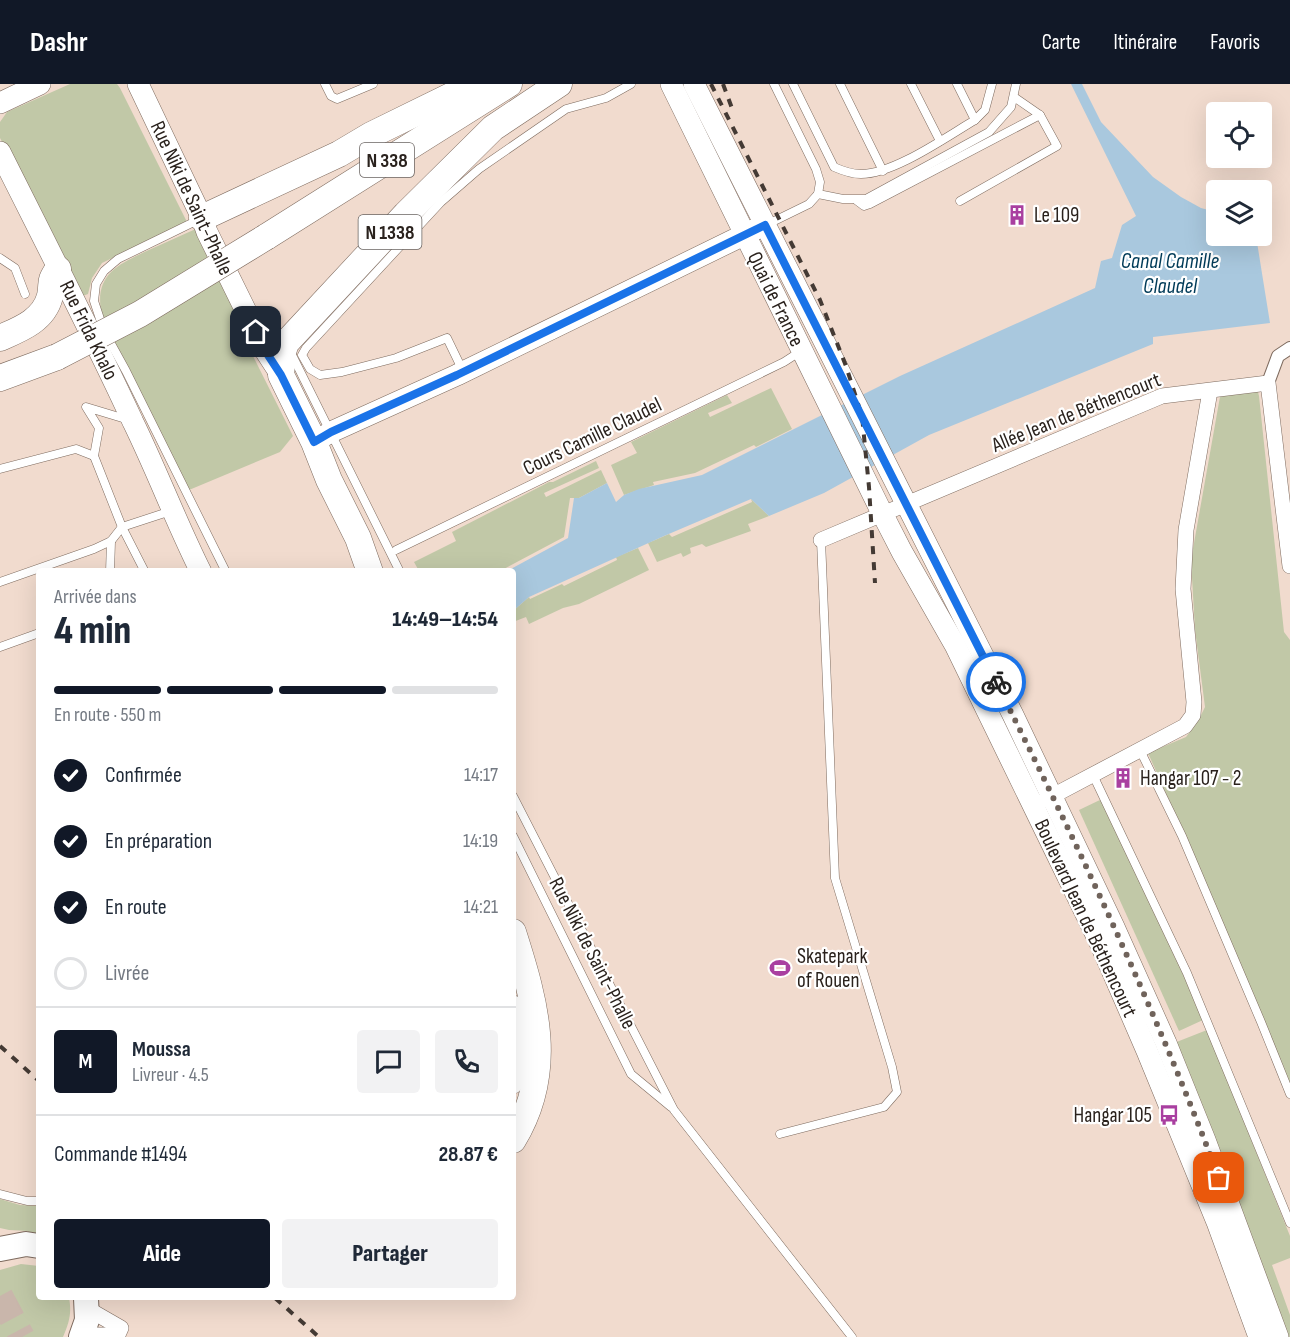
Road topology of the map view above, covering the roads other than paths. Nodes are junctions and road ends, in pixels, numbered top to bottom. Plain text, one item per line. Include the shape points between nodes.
1 (40, 84) edge
2 (138, 84) edge
3 (325, 84) edge
4 (373, 84) edge
5 (475, 84) edge
6 (509, 84) edge
7 (559, 84) edge
8 (631, 84) edge
9 (671, 84) edge
10 (694, 84) edge
11 (774, 84) edge
12 (793, 84) edge
13 (840, 84) edge
14 (911, 84) edge
15 (957, 84) edge
16 (992, 84) edge
17 (1016, 84) edge
18 (1014, 97) junction
19 (0, 104) edge
20 (1040, 115) junction
21 (975, 120) junction
22 (940, 141) junction
23 (0, 152) edge
24 (884, 171) junction
25 (818, 194) junction
26 (854, 200) junction
27 (960, 201) dead end
28 (202, 218) junction
29 (765, 225) junction
30 (744, 235) junction
31 (0, 258) edge
32 (58, 269) junction
33 (26, 294) dead end
34 (0, 338) edge
35 (290, 339) junction
36 (1290, 348) edge
37 (802, 351) junction
38 (464, 372) junction
39 (281, 375) junction
40 (0, 378) edge
41 (1268, 383) junction
42 (1210, 391) junction
43 (133, 422) junction
44 (322, 437) junction
45 (94, 456) junction
46 (0, 469) edge
47 (905, 503) junction
48 (172, 511) junction
49 (882, 513) junction
50 (122, 527) junction
51 (821, 540) joint
52 (111, 541) junction
53 (396, 550) dead end
54 (1290, 566) edge
55 (40, 568) edge
56 (110, 568) edge
57 (143, 568) edge
58 (199, 568) edge
59 (224, 568) edge
60 (369, 568) edge
61 (398, 568) edge
62 (36, 569) edge
63 (0, 582) edge
64 (36, 634) edge
65 (0, 647) edge
66 (1140, 750) junction
67 (1094, 775) junction
68 (1043, 801) junction
69 (516, 802) edge
70 (516, 842) edge
71 (516, 942) edge
72 (516, 1028) edge
73 (516, 1066) edge
74 (1290, 1094) edge
75 (674, 1110) junction
76 (780, 1134) dead end
77 (516, 1135) edge
78 (0, 1194) edge
79 (36, 1201) edge
80 (1290, 1223) edge
81 (3, 1244) edge
82 (36, 1246) edge
83 (87, 1303) edge
84 (81, 1336) edge
85 (119, 1336) edge
86 (852, 1337) edge
87 (1259, 1337) edge
88 (1278, 1337) edge

1 - 19 main road
2 - 28 main road, Rue Niki de Saint-Phalle
3 - 4 lane via 337,99
5 - 28 highway
6 - 40 highway, N 338, bridge via 140,314 57,357
7 - 35 highway, N 1338 via 493,128
8 - 38 lane via 606,98 566,109 479,169 441,202 302,355 310,369 320,375 396,358 447,338
9 - 30 main road, Quai de France
10 - 29 main road, Quai de France
11 - 25 lane via 816,169
12 - 24 lane via 834,167 855,174
13 - 24 lane
14 - 22 lane
15 - 21 lane
16 - 21 lane via 985,110
17 - 18 lane
18 - 20 lane
18 - 26 lane via 1007,113 989,132 866,199
20 - 26 lane via 870,204 864,206
20 - 27 lane via 1057,146
21 - 22 lane
22 - 24 lane
23 - 32 main road, Rue Frida Khalo
25 - 26 lane
25 - 29 lane via 810,204
28 - 39 main road, Rue Niki de Saint-Phalle via 266,352
28 - 59 lane, Rue Frida Khalo via 118,259 96,284 94,301 104,332
29 - 30 main road
29 - 47 main road, Quai de France
30 - 37 main road, Quai de France
30 - 38 main road
31 - 33 lane via 15,268
32 - 34 highway via 50,280 50,296 37,318
32 - 43 main road, Rue Frida Khalo
35 - 39 highway, N 1338 via 283,352
35 - 44 lane
36 - 41 street via 1278,356
37 - 49 main road, Quai de France
37 - 53 lane, Cours Camille Claudel
38 - 44 main road
39 - 44 highway
41 - 42 street, Allée Jean de Béthencourt
41 - 54 street
42 - 47 street, Allée Jean de Béthencourt via 1162,396
42 - 66 street via 1186,530 1184,589 1194,686 1192,715 1185,726
43 - 45 lane via 86,406 99,428
43 - 48 main road, Rue Frida Khalo
44 - 60 highway via 329,480
44 - 61 lane
45 - 46 lane via 75,450
45 - 50 lane
47 - 49 street, Allée Jean de Béthencourt
47 - 68 main road, Boulevard Jean de Béthencourt
48 - 50 lane
48 - 58 main road, Rue Frida Khalo
49 - 51 street, Allée Jean de Béthencourt
49 - 68 main road, Boulevard Jean de Béthencourt
50 - 52 lane
50 - 57 lane
51 - 76 lane via 835,878 897,1092 884,1107
52 - 55 lane
52 - 56 lane
62 - 63 lane
64 - 65 lane
66 - 67 street
66 - 74 lane via 1182,836
67 - 68 street
67 - 80 lane via 1187,973
68 - 87 main road, Boulevard Jean de Béthencourt via 1217,1222
68 - 88 main road, Boulevard Jean de Béthencourt via 1114,927 1166,1043
69 - 75 lane, Rue Niki de Saint-Phalle
70 - 75 lane, Rue Niki de Saint-Phalle via 631,1074
71 - 77 highway via 530,988 538,1040 533,1097
72 - 73 main road
75 - 86 lane, Rue Niki de Saint-Phalle
78 - 79 lane
81 - 82 main road
83 - 84 main road
83 - 85 street via 121,1328
84 - 85 street

